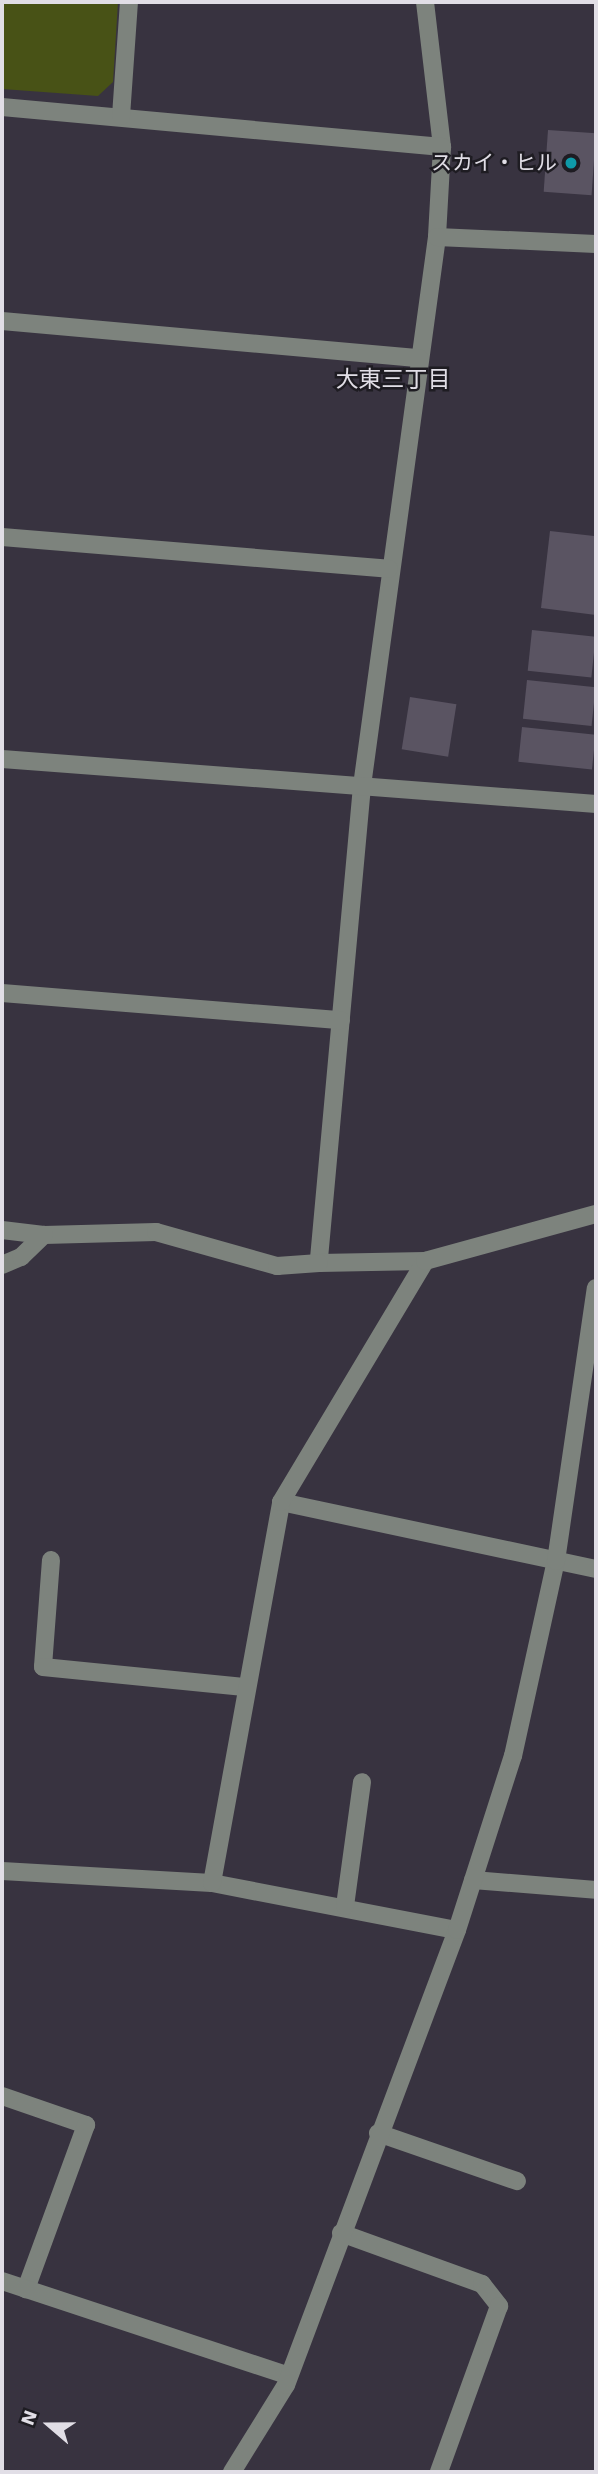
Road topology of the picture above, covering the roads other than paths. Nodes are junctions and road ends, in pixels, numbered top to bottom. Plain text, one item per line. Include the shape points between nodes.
1 (129, 2) edge
2 (425, 2) edge
3 (2, 107) edge
4 (121, 116) junction
5 (442, 147) junction
6 (437, 237) junction
7 (596, 244) edge
8 (2, 321) edge
9 (419, 358) junction
10 (2, 537) edge
11 (390, 569) junction
12 (2, 760) edge
13 (362, 786) junction
14 (596, 804) edge
15 (2, 993) edge
16 (341, 1020) junction
17 (596, 1214) edge
18 (2, 1230) edge
19 (44, 1235) junction
20 (425, 1261) junction
21 (319, 1263) junction
22 (2, 1265) edge
23 (596, 1288) edge
24 (281, 1502) junction
25 (51, 1560) dead end
26 (556, 1561) junction
27 (596, 1569) edge
28 (244, 1687) junction
29 (362, 1782) dead end
30 (2, 1871) edge
31 (473, 1880) junction
32 (212, 1883) junction
33 (596, 1890) edge
34 (345, 1906) junction
35 (457, 1930) junction
36 (2, 2096) edge
37 (378, 2133) junction
38 (517, 2181) dead end
39 (341, 2233) junction
40 (2, 2281) edge
41 (26, 2289) junction
42 (289, 2376) junction
43 (232, 2472) edge
44 (439, 2472) edge

1 - 4 street
2 - 5 street
3 - 4 street
4 - 5 street
5 - 6 street
6 - 7 street
6 - 9 street
8 - 9 street
9 - 11 street
10 - 11 street
11 - 13 street
12 - 13 street
13 - 14 street
13 - 16 street
15 - 16 street
16 - 21 street
17 - 20 street
18 - 19 street
19 - 21 street via 156,1232 277,1266
19 - 22 street via 21,1257
20 - 21 street
20 - 24 street
23 - 26 street
24 - 26 street
24 - 28 street
25 - 28 street via 43,1667
26 - 27 street
26 - 31 street via 513,1756
28 - 32 street
29 - 34 street
30 - 32 street
31 - 33 street
31 - 35 street
32 - 34 street
34 - 35 street
35 - 37 street
36 - 41 street via 86,2125
37 - 38 street
37 - 39 street
39 - 42 street
39 - 44 street via 482,2284 499,2306
40 - 41 street
41 - 42 street
42 - 43 street

